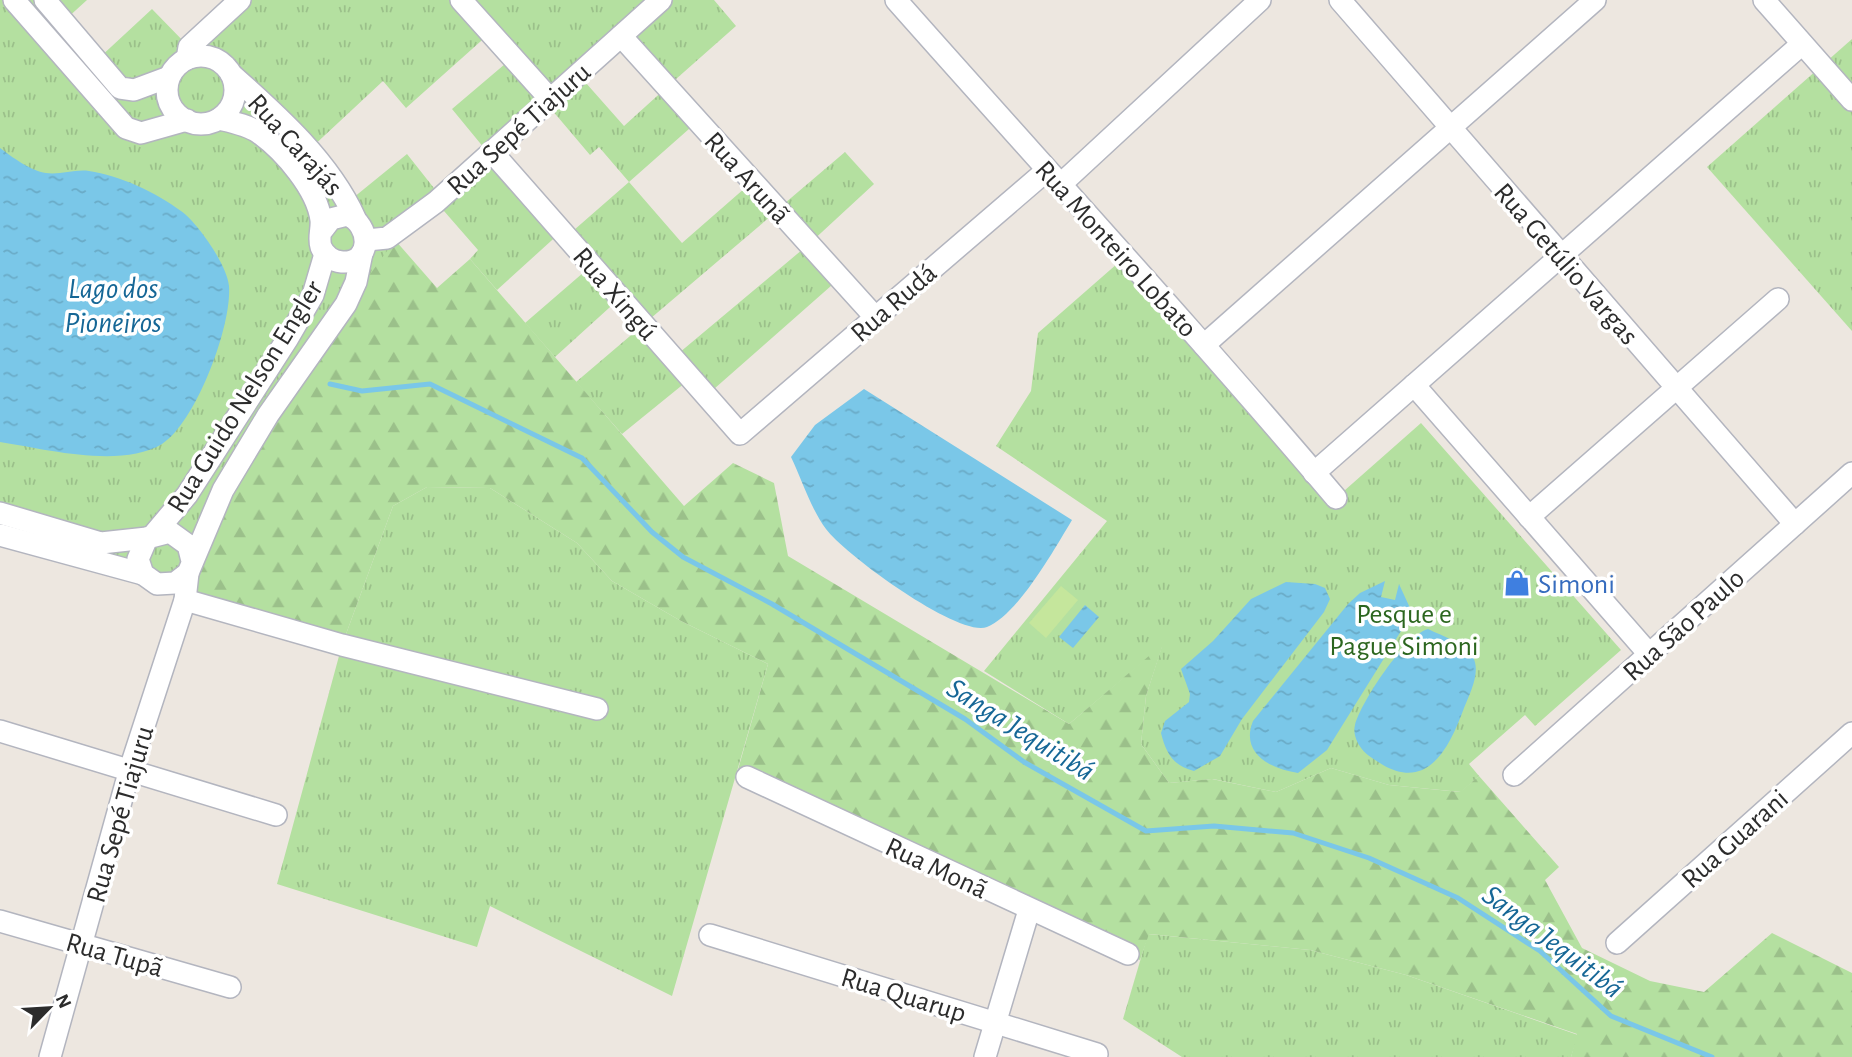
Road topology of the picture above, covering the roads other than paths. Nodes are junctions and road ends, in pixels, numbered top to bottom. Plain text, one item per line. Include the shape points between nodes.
1 (14, 0) edge
2 (45, 0) edge
3 (240, 0) edge
4 (461, 0) edge
5 (896, 0) edge
6 (1260, 0) edge
7 (1340, 0) edge
8 (1595, 0) edge
9 (1764, 0) edge
10 (659, 1) edge
11 (209, 27) junction
12 (621, 36) junction
13 (1802, 44) junction
14 (187, 59) junction
15 (224, 67) junction
16 (170, 77) junction
17 (550, 99) junction
18 (1852, 100) edge
19 (219, 119) junction
20 (187, 120) junction
21 (1450, 128) junction
22 (492, 152) junction
23 (1053, 178) junction
24 (355, 218) junction
25 (321, 232) junction
26 (364, 246) junction
27 (325, 254) junction
28 (1561, 256) junction
29 (1778, 299) dead end
30 (876, 317) junction
31 (1204, 345) junction
32 (1414, 385) junction
33 (1676, 388) junction
34 (740, 435) joint
35 (1314, 473) junction
36 (1852, 473) edge
37 (1336, 498) dead end
38 (0, 513) edge
39 (1529, 517) junction
40 (1795, 524) junction
41 (0, 534) edge
42 (151, 536) junction
43 (143, 574) junction
44 (185, 579) junction
45 (1649, 654) junction
46 (597, 709) dead end
47 (0, 731) edge
48 (1852, 733) edge
49 (130, 769) junction
50 (1514, 775) dead end
51 (747, 777) dead end
52 (276, 815) dead end
53 (1029, 910) junction
54 (0, 921) edge
55 (710, 935) dead end
56 (1617, 943) dead end
57 (81, 944) junction
58 (1128, 954) dead end
59 (230, 987) dead end
60 (995, 1023) junction
61 (1097, 1054) dead end
62 (50, 1057) edge
63 (985, 1057) edge

1 - 20 street via 126,128 141,133
2 - 16 street via 127,91
3 - 11 street
4 - 17 street
5 - 23 street, Rua Monteiro Lobato
6 - 23 street, Rua Rudá
7 - 21 street, Rua Getúlio Vargas
8 - 21 street
9 - 13 street
10 - 12 street, Rua Sepé Tiajuru
11 - 14 street via 189,47
11 - 15 street via 207,43
12 - 17 street, Rua Sepé Tiajuru
12 - 30 street, Rua Arunã
13 - 18 street
13 - 28 street
14 - 15 street via 199,56
14 - 16 street
15 - 19 street via 234,94
15 - 24 street, Rua Carajás via 309,150
16 - 20 street via 170,102
17 - 22 street, Rua Sepé Tiajuru
19 - 20 street via 208,123
19 - 25 street via 258,132 288,162 311,193
21 - 28 street, Rua Getúlio Vargas
21 - 31 street
22 - 26 street, Rua Sepé Tiajuru via 398,231
22 - 34 street, Rua Xingú
23 - 30 street, Rua Rudá
23 - 31 street, Rua Monteiro Lobato
24 - 25 street via 339,215 324,224
24 - 26 street
25 - 27 street
26 - 27 street via 347,262
26 - 44 street, Rua Sepé Tiajuru via 346,304 268,415 223,490
27 - 42 street, Rua Guido Nelson Engler via 313,295 288,338 187,495
28 - 32 street
28 - 33 street, Rua Getúlio Vargas
29 - 33 street
30 - 34 street, Rua Rudá
31 - 35 street, Rua Monteiro Lobato
32 - 35 street
32 - 39 street
33 - 39 street
33 - 40 street, Rua Getúlio Vargas
35 - 37 street, Rua Monteiro Lobato
36 - 40 street, Rua São Paulo
38 - 42 street, Rua Guido Nelson Engler via 101,543
39 - 45 street
40 - 45 street, Rua São Paulo
41 - 43 street
42 - 43 street via 139,552
42 - 44 street via 170,532 184,539
43 - 44 street via 157,584
44 - 46 street via 355,648
44 - 49 street, Rua Sepé Tiajuru
45 - 50 street, Rua São Paulo
47 - 49 street
48 - 56 street, Rua Guarani
49 - 52 street
49 - 57 street, Rua Sepé Tiajuru
51 - 53 street, Rua Monã
53 - 58 street, Rua Monã
53 - 60 street
54 - 57 street, Rua Tupã
55 - 60 street, Rua Quarup
57 - 59 street, Rua Tupã
57 - 62 street, Rua Sepé Tiajuru
60 - 61 street, Rua Quarup
60 - 63 street

